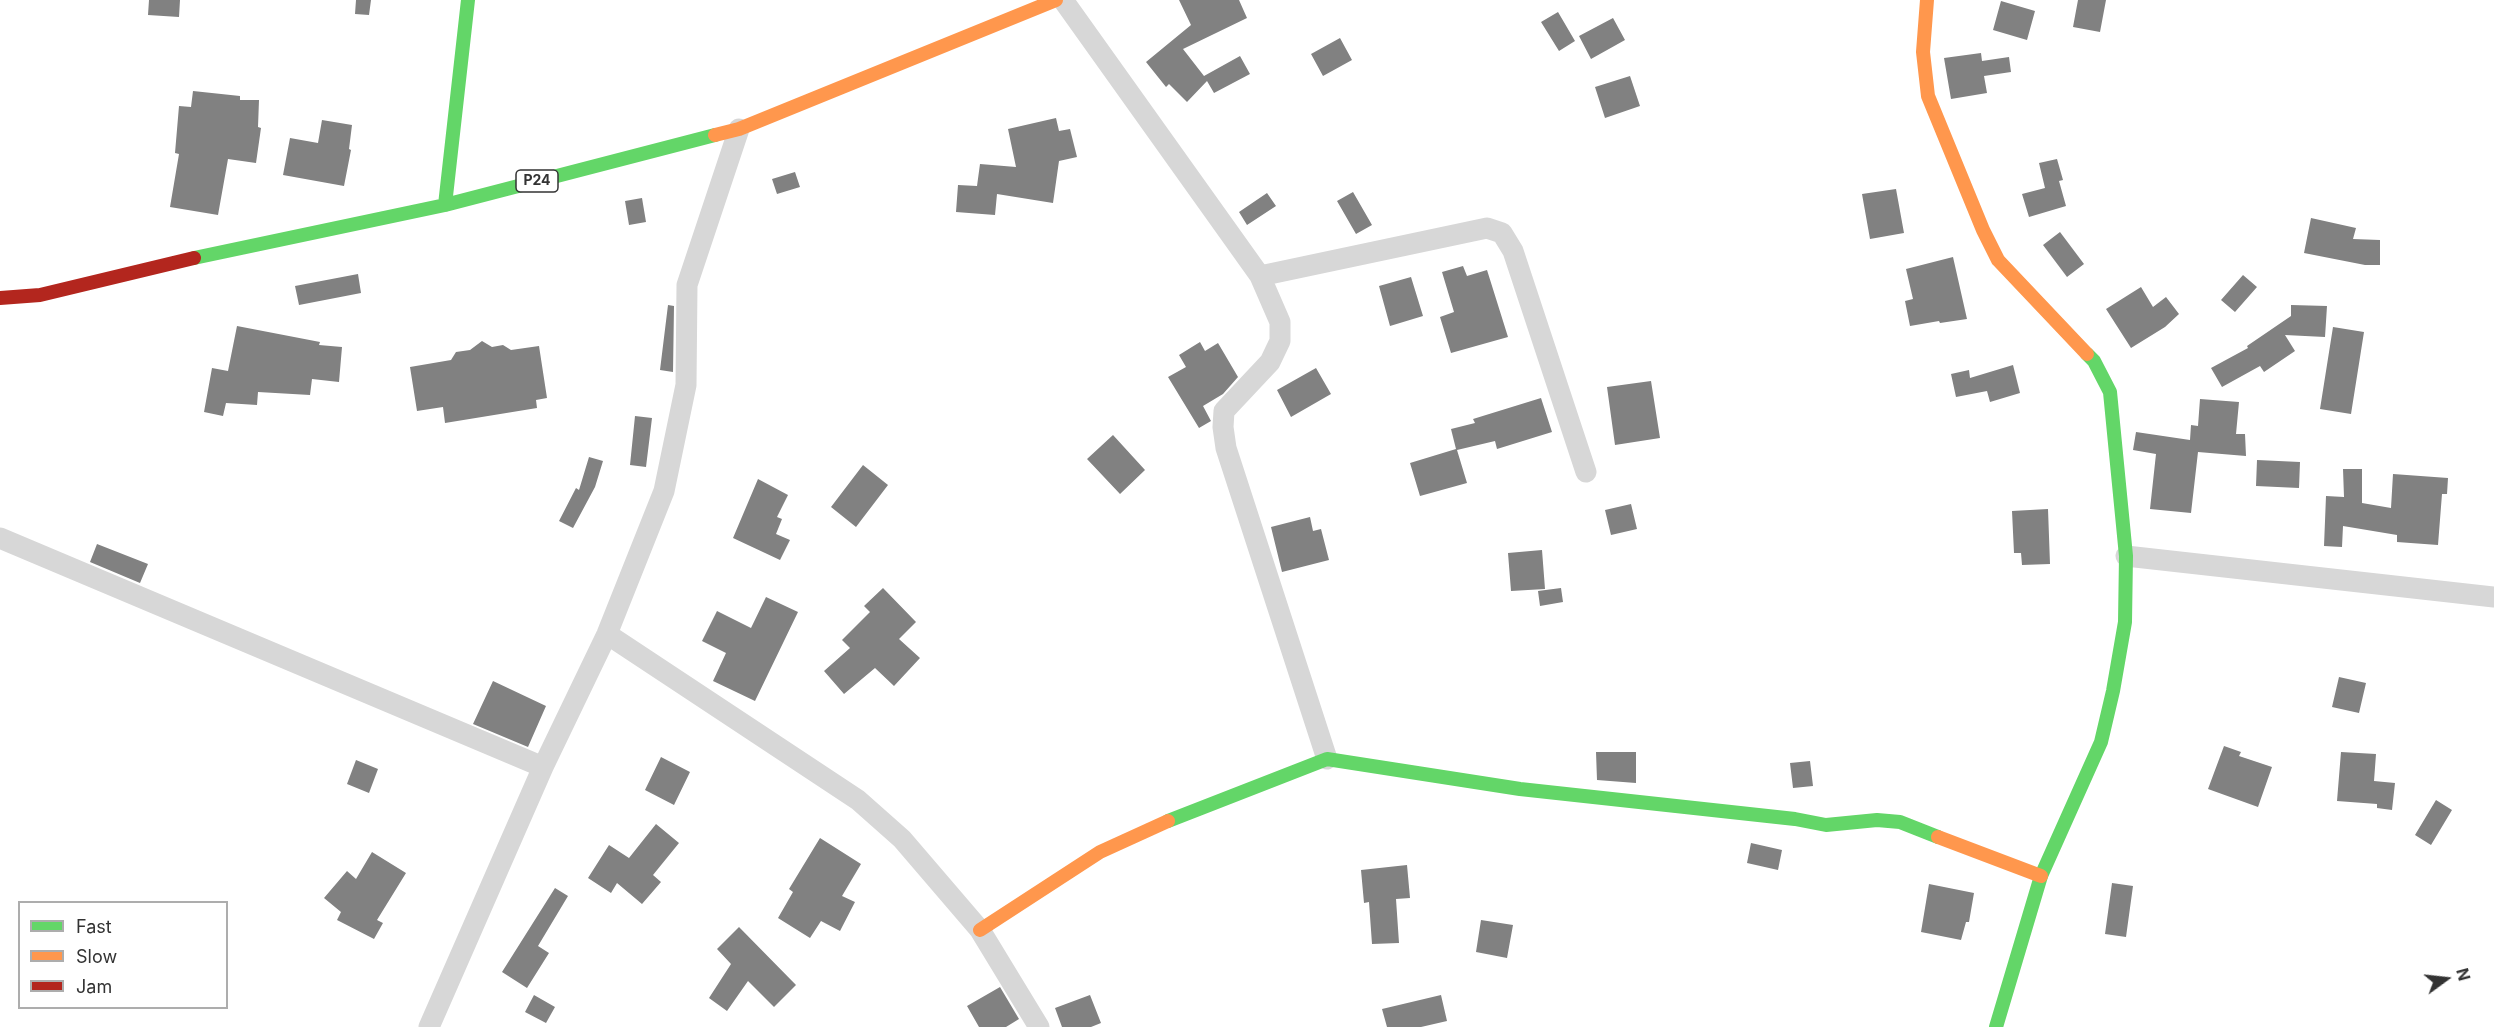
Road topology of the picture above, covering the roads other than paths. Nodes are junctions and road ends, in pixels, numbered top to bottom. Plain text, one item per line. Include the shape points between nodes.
1 (468, 0) edge
2 (1056, 0) edge
3 (1063, 0) edge
4 (1927, 0) edge
5 (738, 129) junction
6 (445, 205) junction
7 (1260, 276) junction
8 (0, 298) edge
9 (1586, 472) dead end
10 (0, 538) edge
11 (2126, 556) junction
12 (2494, 597) edge
13 (607, 634) junction
14 (1327, 759) junction
15 (543, 767) junction
16 (2041, 876) junction
17 (980, 930) junction
18 (429, 1027) edge
19 (1039, 1027) edge
20 (1996, 1027) edge

1 - 6 street
2 - 5 street, P24
3 - 7 street
4 - 11 street via 1923,52 1928,96 1983,230 1998,260 2094,361 2110,392
5 - 6 street, P24
5 - 13 street via 687,285 686,385 664,491
6 - 8 street, P24 via 177,261 40,295
7 - 9 street via 1487,228 1502,233 1513,251
7 - 14 street via 1280,322 1280,341 1270,362 1224,411 1226,448
10 - 15 street
11 - 12 street
11 - 16 street via 2125,622 2101,742
13 - 15 street
13 - 17 street via 858,800 902,839
14 - 16 street via 1520,789 1826,825 1877,819 1900,822
14 - 17 street via 1100,852
15 - 18 street
16 - 20 street
17 - 19 street

